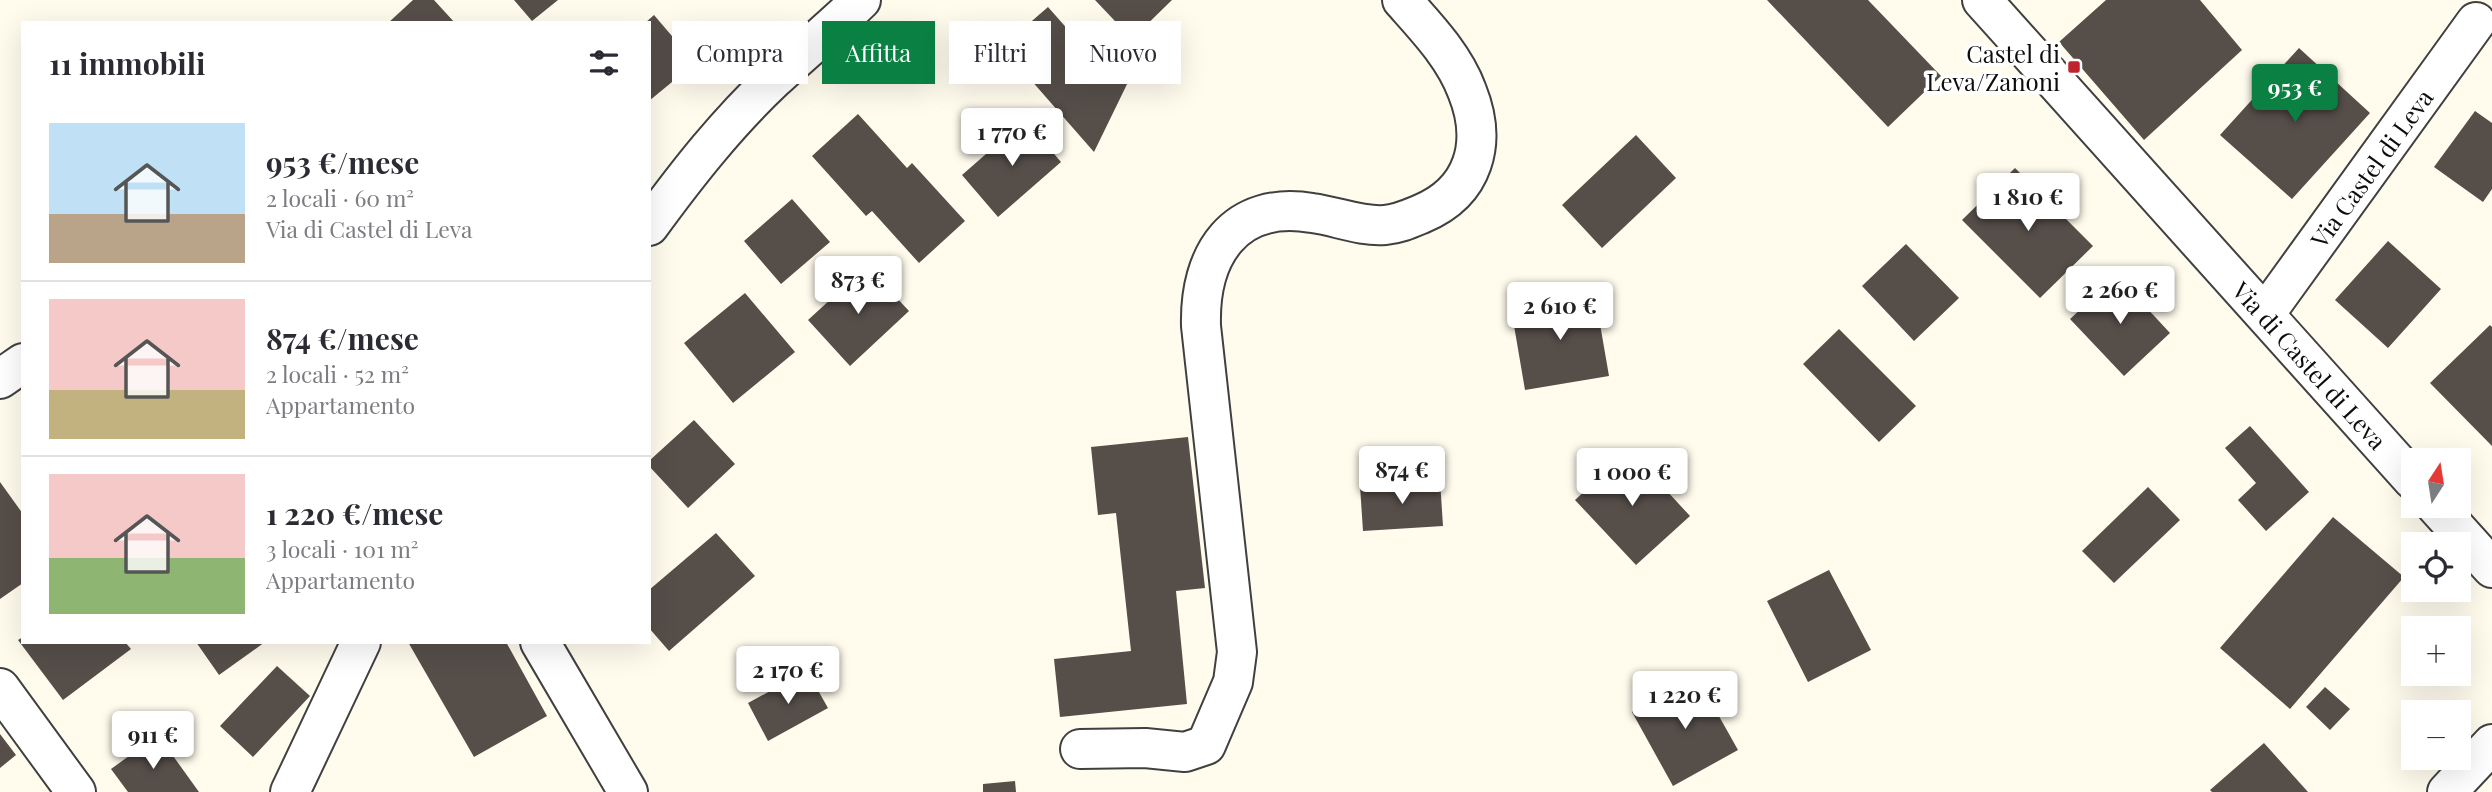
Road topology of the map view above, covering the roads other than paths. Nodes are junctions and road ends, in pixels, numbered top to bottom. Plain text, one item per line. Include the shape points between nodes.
1 (862, 0) edge
2 (1402, 0) edge
3 (1982, 0) edge
4 (2476, 22) dead end
5 (651, 223) edge
6 (2265, 314) junction
7 (21, 364) edge
8 (0, 379) edge
9 (2401, 467) edge
10 (2447, 518) edge
11 (2492, 568) edge
12 (359, 644) edge
13 (541, 644) edge
14 (0, 688) edge
15 (2492, 744) edge
16 (1080, 749) dead end
17 (76, 792) edge
18 (290, 792) edge
19 (628, 792) edge
20 (2447, 792) edge

1 - 5 street via 745,108
2 - 16 street via 1439,43 1466,88 1476,127 1472,166 1453,195 1400,223 1370,225 1300,211 1272,214 1245,221 1216,249 1204,284 1201,326 1237,652 1233,682 1206,744 1185,752
3 - 6 street, Via di Castel di Leva
4 - 6 street, Via Castel di Leva
6 - 9 street, Via di Castel di Leva
7 - 8 street
10 - 11 street
12 - 18 street
13 - 19 street
14 - 17 street
15 - 20 street

